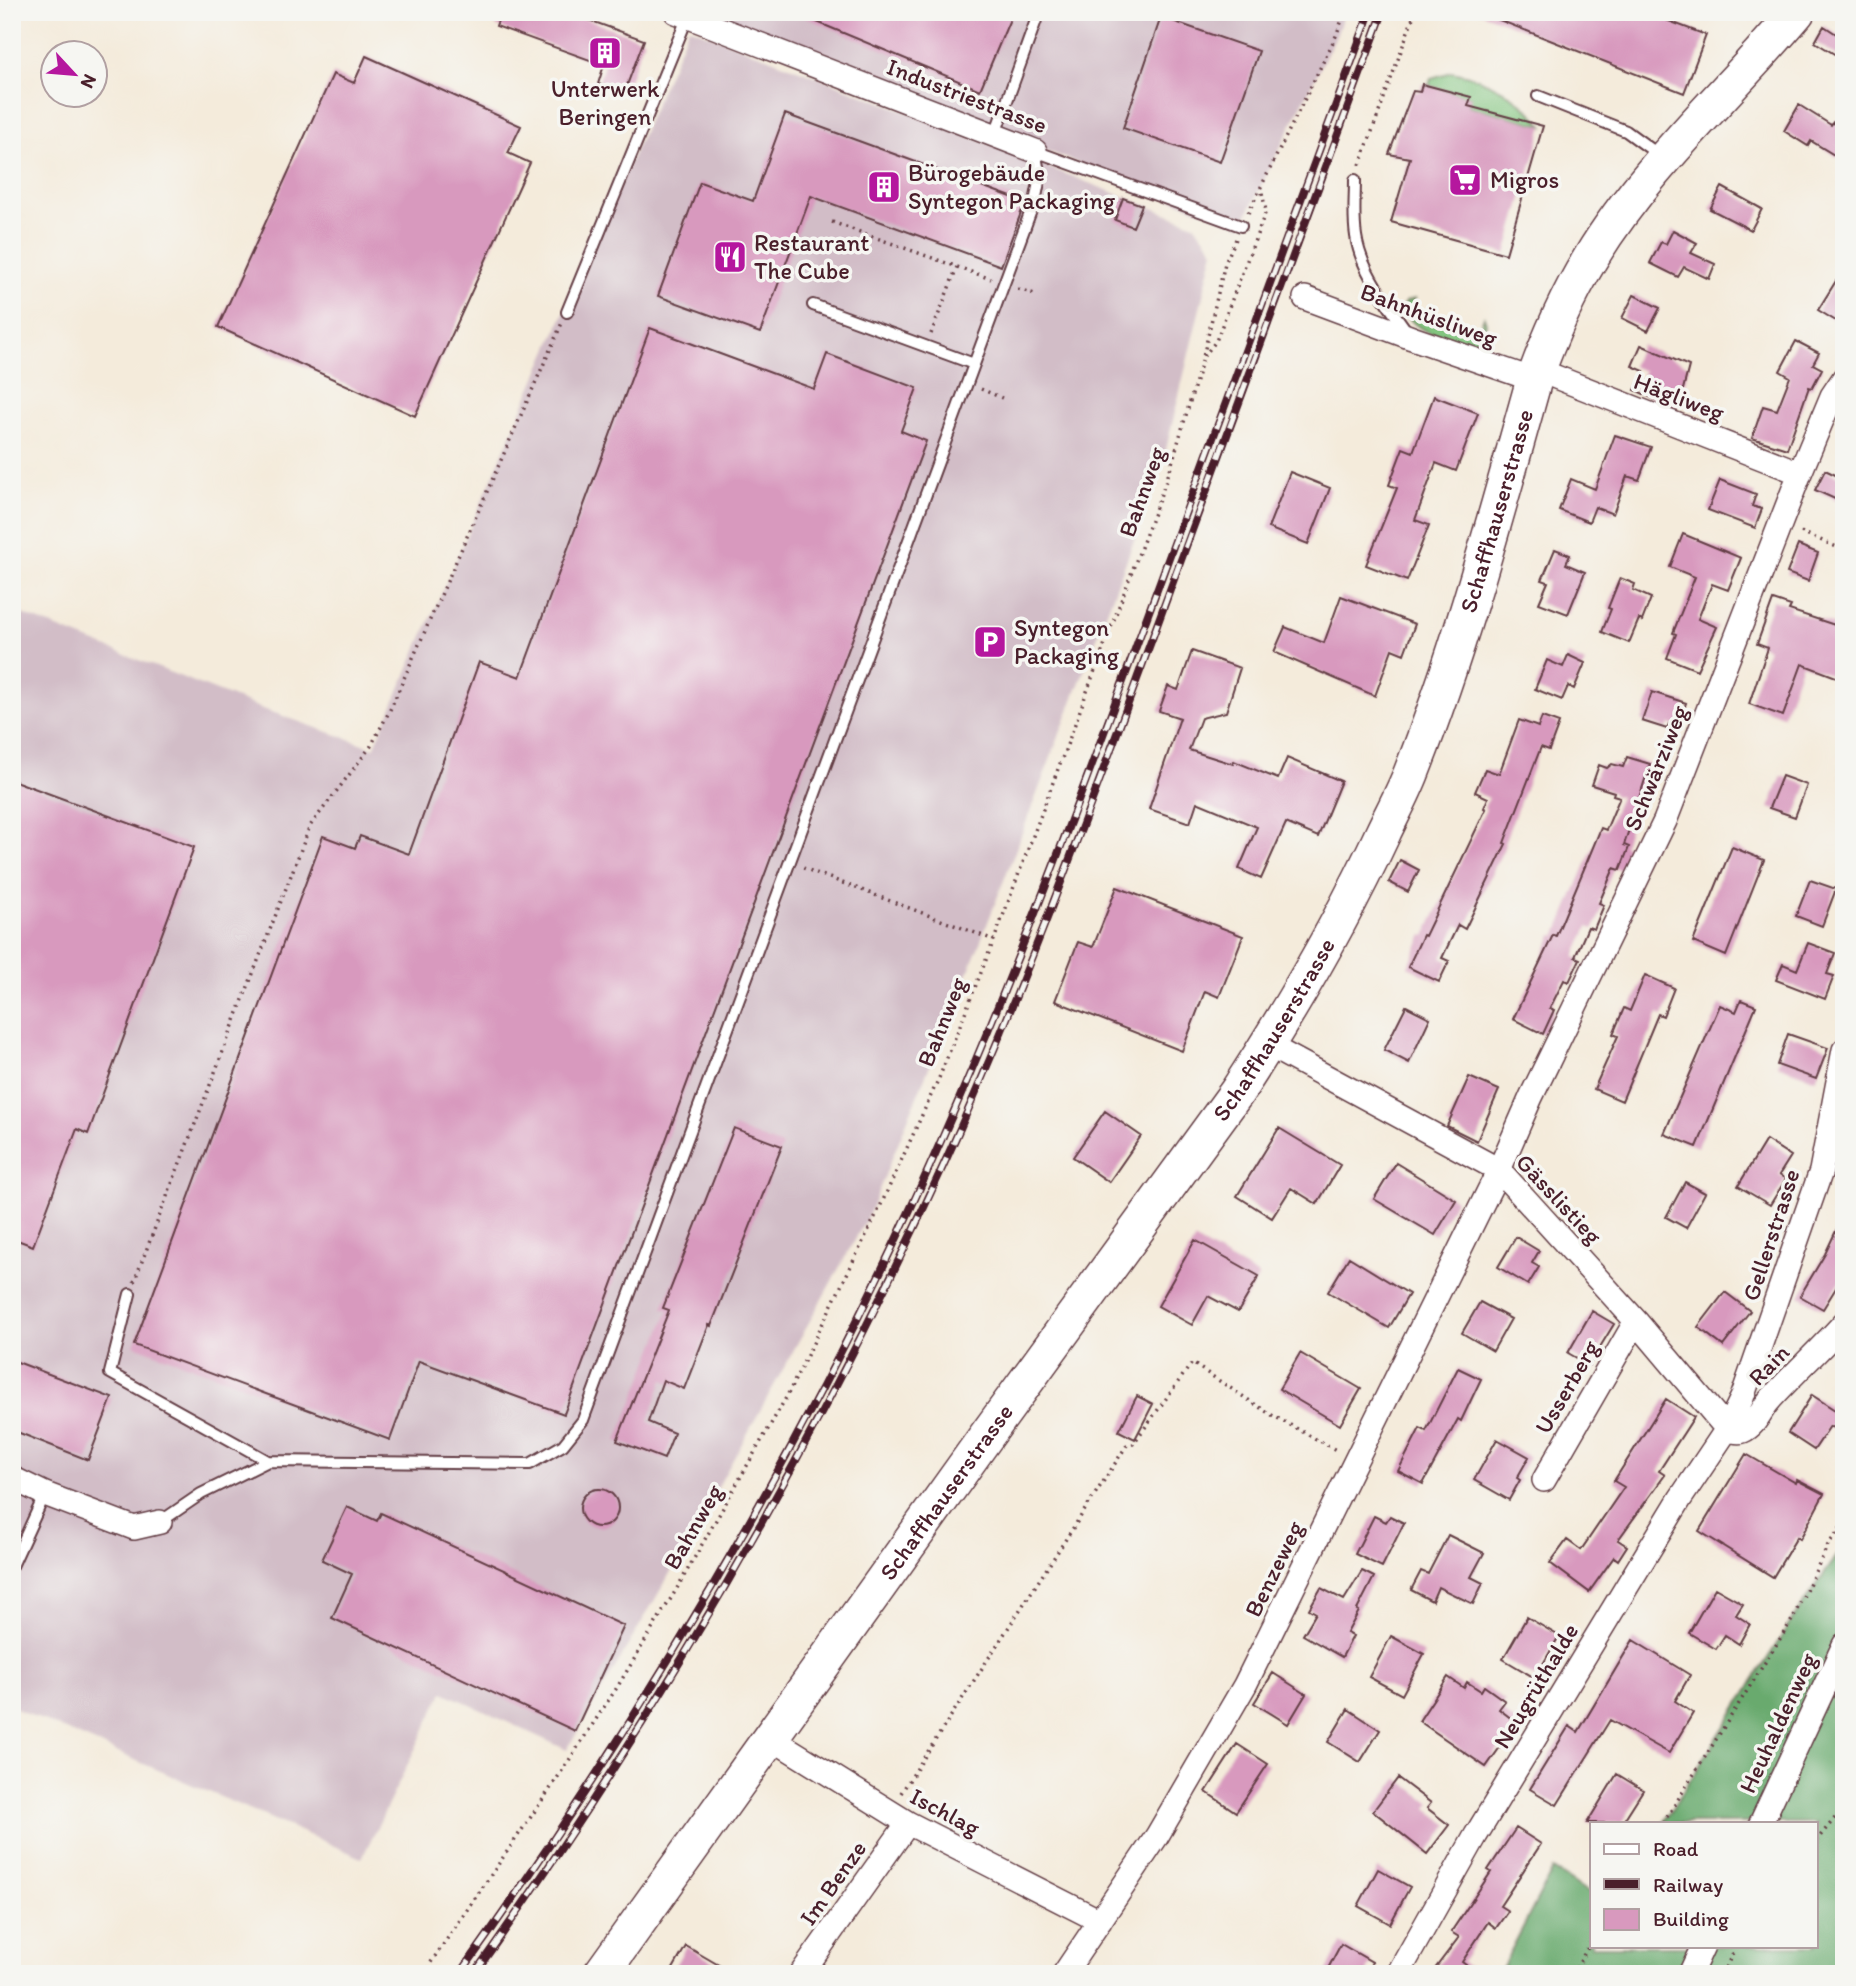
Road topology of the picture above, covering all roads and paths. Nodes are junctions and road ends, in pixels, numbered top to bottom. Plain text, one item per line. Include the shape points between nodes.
1 (1039, 12) edge
2 (1345, 12) edge
3 (1415, 12) edge
4 (1797, 12) edge
5 (684, 14) edge
6 (1538, 96) dead end
7 (995, 134) junction
8 (1035, 151) junction
9 (1664, 159) junction
10 (1355, 180) joint
11 (1261, 188) junction
12 (832, 222) dead end
13 (1241, 226) junction
14 (957, 267) junction
15 (1004, 284) junction
16 (1306, 298) dead end
17 (813, 305) dead end
18 (567, 312) joint
19 (1412, 338) junction
20 (927, 346) junction
21 (1203, 357) junction
22 (975, 364) junction
23 (1536, 375) junction
24 (1844, 377) edge
25 (967, 383) junction
26 (1002, 398) dead end
27 (1800, 473) junction
28 (1781, 524) junction
29 (1844, 550) edge
30 (789, 862) junction
31 (994, 940) junction
32 (1268, 1045) junction
33 (1844, 1050) edge
34 (1499, 1170) junction
35 (130, 1294) joint
36 (1636, 1321) junction
37 (1844, 1323) edge
38 (1727, 1429) junction
39 (268, 1461) junction
40 (1356, 1462) junction
41 (12, 1478) edge
42 (1544, 1480) dead end
43 (45, 1494) junction
44 (160, 1522) joint
45 (1844, 1523) edge
46 (12, 1566) edge
47 (1844, 1645) edge
48 (771, 1738) junction
49 (1844, 1807) edge
50 (898, 1818) junction
51 (1664, 1822) edge
52 (1760, 1822) edge
53 (1818, 1839) edge
54 (1100, 1921) junction
55 (1590, 1944) edge
56 (1702, 1948) edge
57 (1735, 1948) edge
58 (423, 1974) edge
59 (601, 1974) edge
60 (801, 1974) edge
61 (1064, 1974) edge
62 (1398, 1974) edge
63 (1573, 1974) edge
64 (1690, 1974) edge
65 (1723, 1974) edge

1 - 7 lane
2 - 11 path, Bahnweg
3 - 10 path
4 - 9 main road, Schaffhauserstrasse
5 - 7 street, Industriestrasse
5 - 18 lane
6 - 9 lane via 1626,131
7 - 8 street, Industriestrasse
8 - 13 lane, Industriestrasse
8 - 15 lane via 1040,177 1036,197
9 - 23 main road, Schaffhauserstrasse via 1591,257
10 - 19 lane via 1360,251
11 - 13 path, Bahnweg
11 - 21 path via 1266,211 1216,341
12 - 14 path
13 - 21 path, Bahnweg via 1225,263
14 - 15 path
14 - 20 path
15 - 22 lane
16 - 19 street, Bahnhüsliweg
17 - 20 lane
18 - 35 path via 389,712 371,746 310,826
19 - 23 street, Bahnhüsliweg
20 - 22 lane
21 - 31 path, Bahnweg via 1170,470
22 - 25 lane
23 - 27 street, Hägliweg
23 - 32 main road, Schaffhauserstrasse via 1463,627 1412,771 1363,874
24 - 27 street, Schwärziweg
25 - 26 path
25 - 30 lane
27 - 28 street, Schwärziweg
28 - 29 path
28 - 34 street, Schwärziweg via 1665,821
30 - 31 path
30 - 39 lane via 583,1420 563,1445 530,1464
31 - 58 path, Bahnweg via 939,1078 884,1198 739,1483 616,1689
32 - 34 street, Gässlistieg
32 - 48 main road, Schaffhauserstrasse
33 - 38 street, Gellerstrasse via 1821,1171 1758,1358
34 - 36 street, Gässlistieg
34 - 40 street, Benzeweg
35 - 39 lane via 110,1373
36 - 38 street, Gässlistieg
36 - 42 street, Usserberg
37 - 38 street, Rain via 1766,1404 1754,1423 1743,1431
38 - 62 street, Neugrüthalde via 1679,1499 1476,1835
39 - 44 lane via 201,1494
40 - 50 path via 1192,1363 1133,1444 1127,1445
40 - 54 street, Benzeweg via 1245,1685 1157,1836
41 - 43 street
43 - 44 street via 134,1528
43 - 46 lane
45 - 51 path via 1828,1545 1792,1620
47 - 52 street, Heuhaldenweg
48 - 50 street, Ischlag
48 - 59 main road, Schaffhauserstrasse
49 - 53 path
50 - 54 street, Ischlag
50 - 60 street, Im Benze
54 - 61 street, Benzeweg
55 - 63 path
56 - 64 street
57 - 65 path

